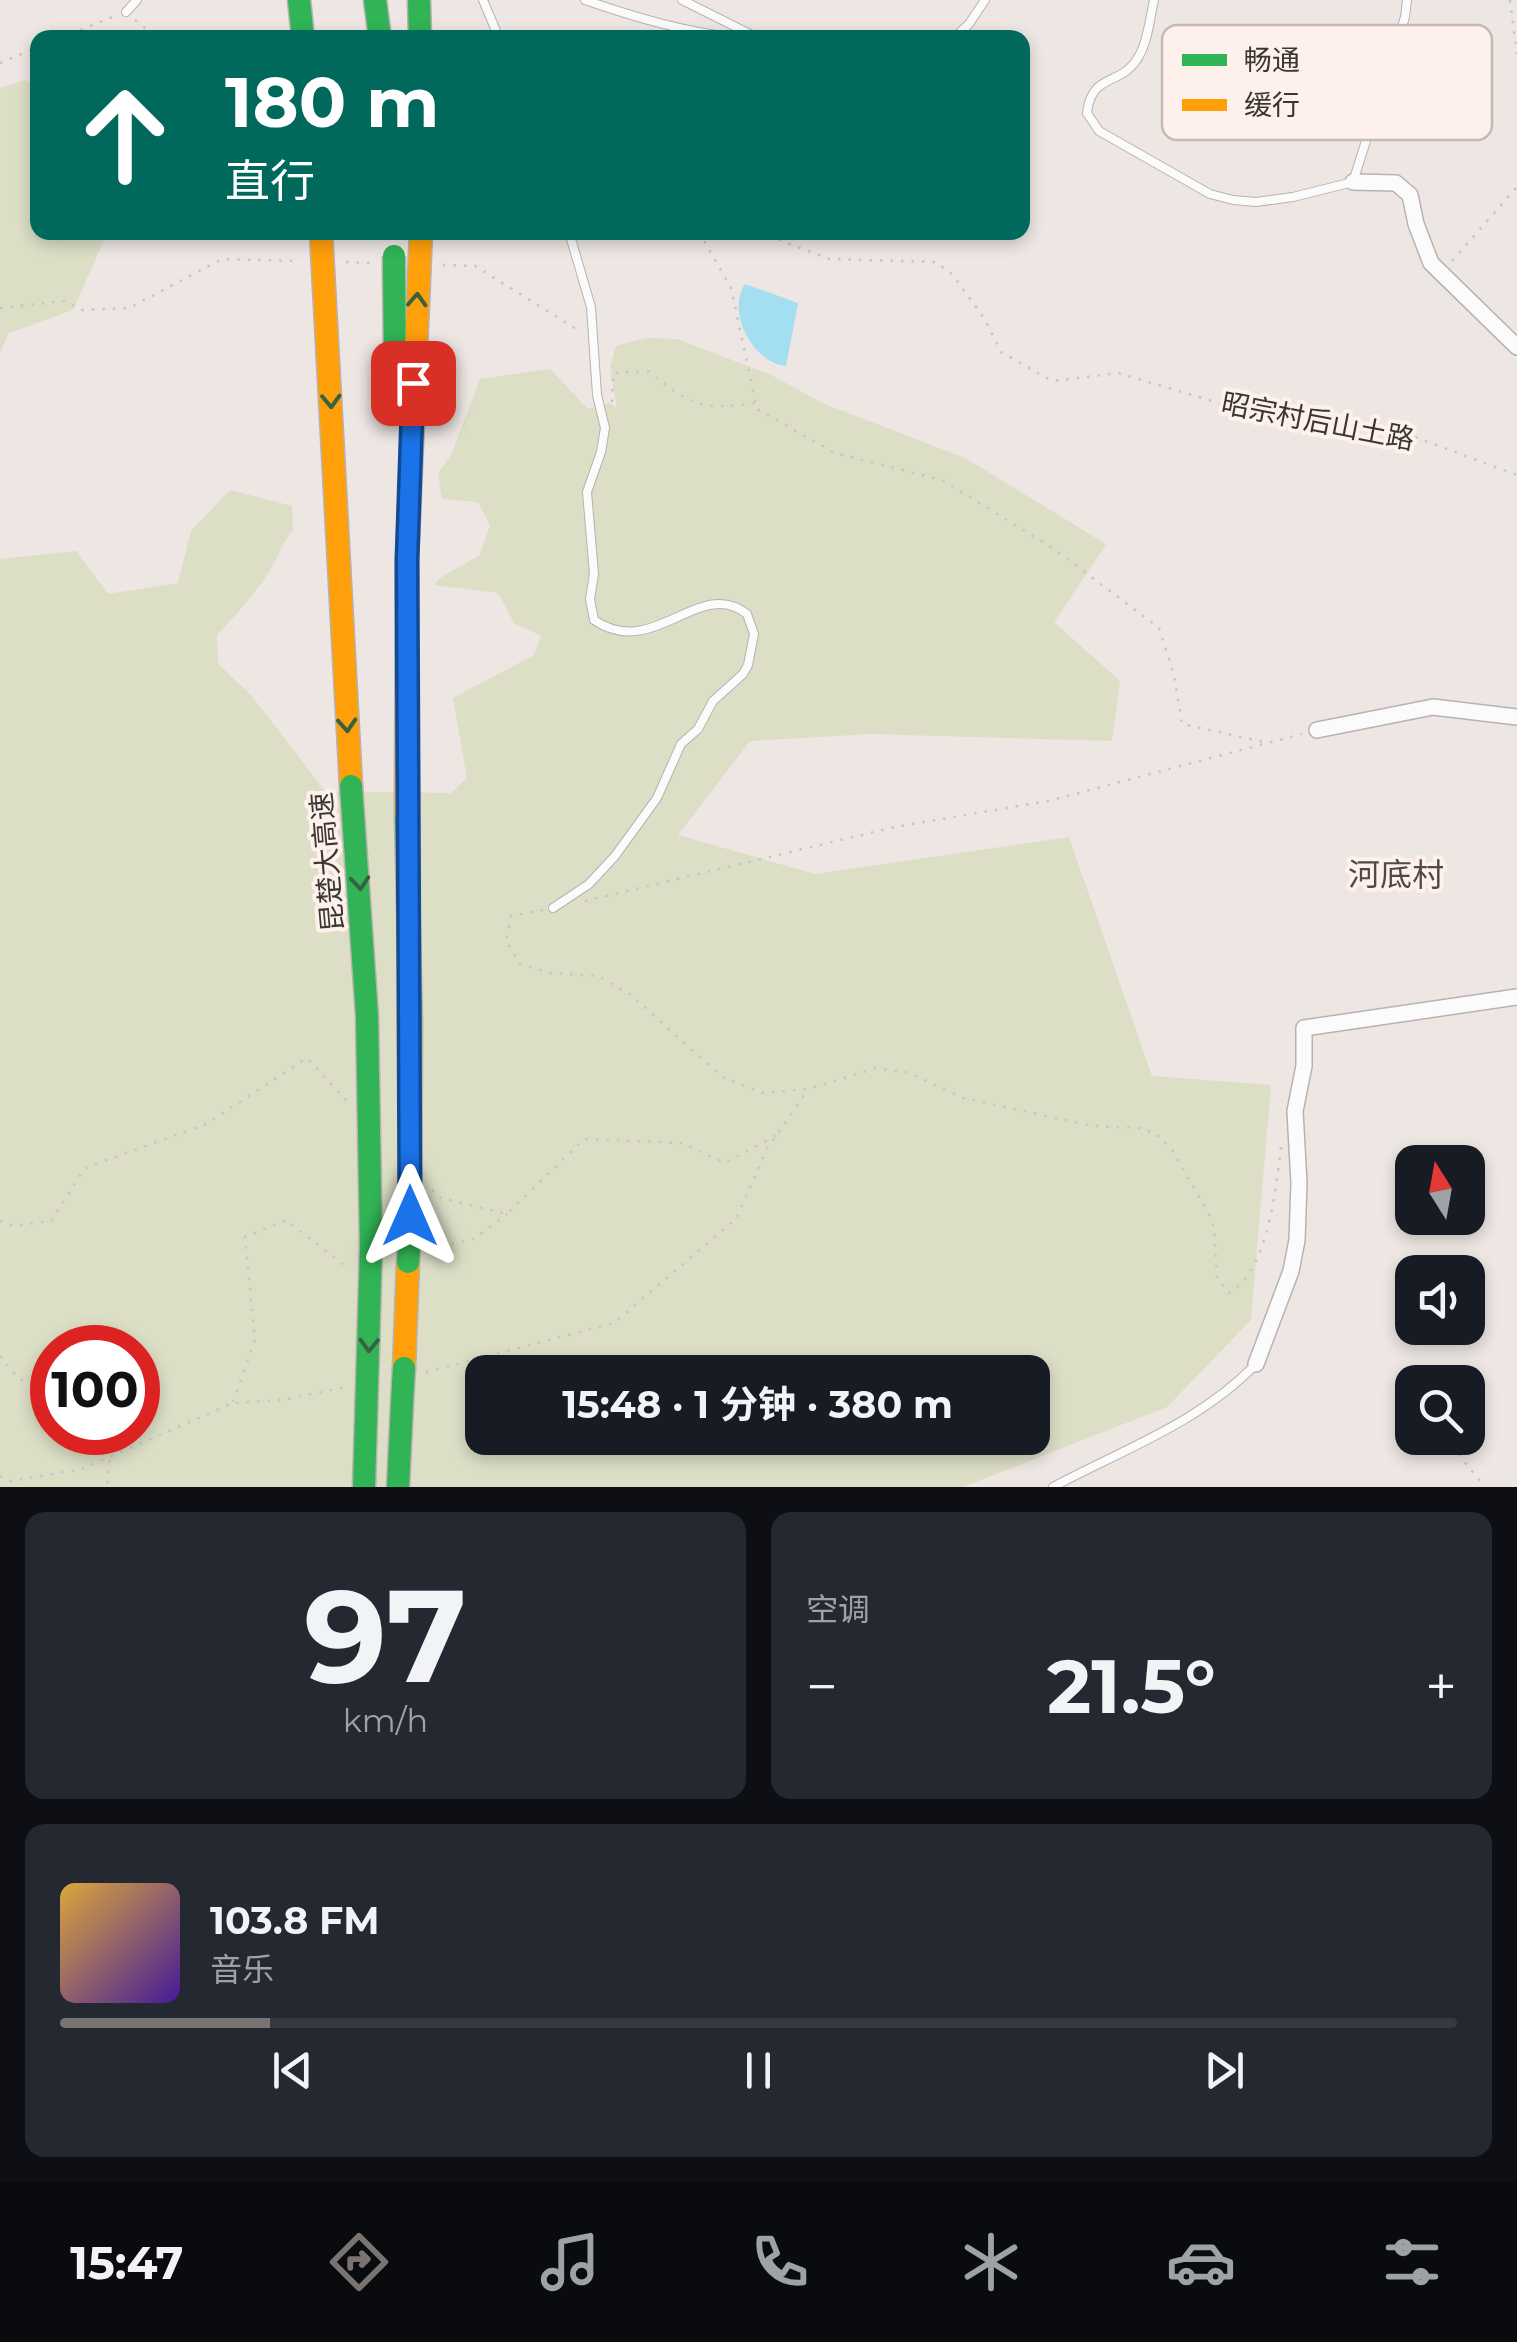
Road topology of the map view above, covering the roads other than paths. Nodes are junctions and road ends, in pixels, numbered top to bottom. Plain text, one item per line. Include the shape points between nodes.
1 (137, 0) edge
2 (299, 0) edge
3 (376, 0) edge
4 (419, 0) edge
5 (482, 0) edge
6 (586, 0) edge
7 (682, 0) edge
8 (985, 0) edge
9 (1154, 0) edge
10 (1407, 0) edge
11 (126, 12) road end
12 (1403, 25) edge
13 (302, 30) edge
14 (379, 30) edge
15 (420, 30) edge
16 (495, 30) edge
17 (684, 30) edge
18 (742, 30) edge
19 (963, 30) edge
20 (1367, 140) edge
21 (1354, 182) junction
22 (322, 240) edge
23 (421, 240) edge
24 (571, 240) edge
25 (394, 253) edge
26 (1517, 347) edge
27 (1517, 717) edge
28 (1317, 730) road end
29 (406, 818) junction
30 (553, 908) road end
31 (1517, 997) edge
32 (1256, 1364) joint
33 (364, 1487) edge
34 (398, 1487) edge
35 (1053, 1487) edge

1 - 11 lane
2 - 13 highway
3 - 14 highway
4 - 15 highway
5 - 16 lane
6 - 17 lane
7 - 18 lane
8 - 19 lane
9 - 21 lane via 1139,56 1089,96 1087,113 1100,130 1210,194 1233,200 1294,197
10 - 12 lane
20 - 21 lane
21 - 26 street via 1396,183 1410,195 1431,263
22 -> 33 highway, 昆楚大高速, bridge via 369,1005 373,1139
29 -> 23 highway via 407,560
24 - 30 lane via 591,307 605,428 587,492 594,620 611,632 632,632 704,605 728,604 747,614 754,634 743,674 680,744 658,798 615,856
25 - 29 highway
27 - 28 street via 1433,707
29 - 34 highway, bridge via 411,1375
31 - 32 street via 1304,1028 1295,1111 1297,1240
32 - 35 lane via 1202,1411

